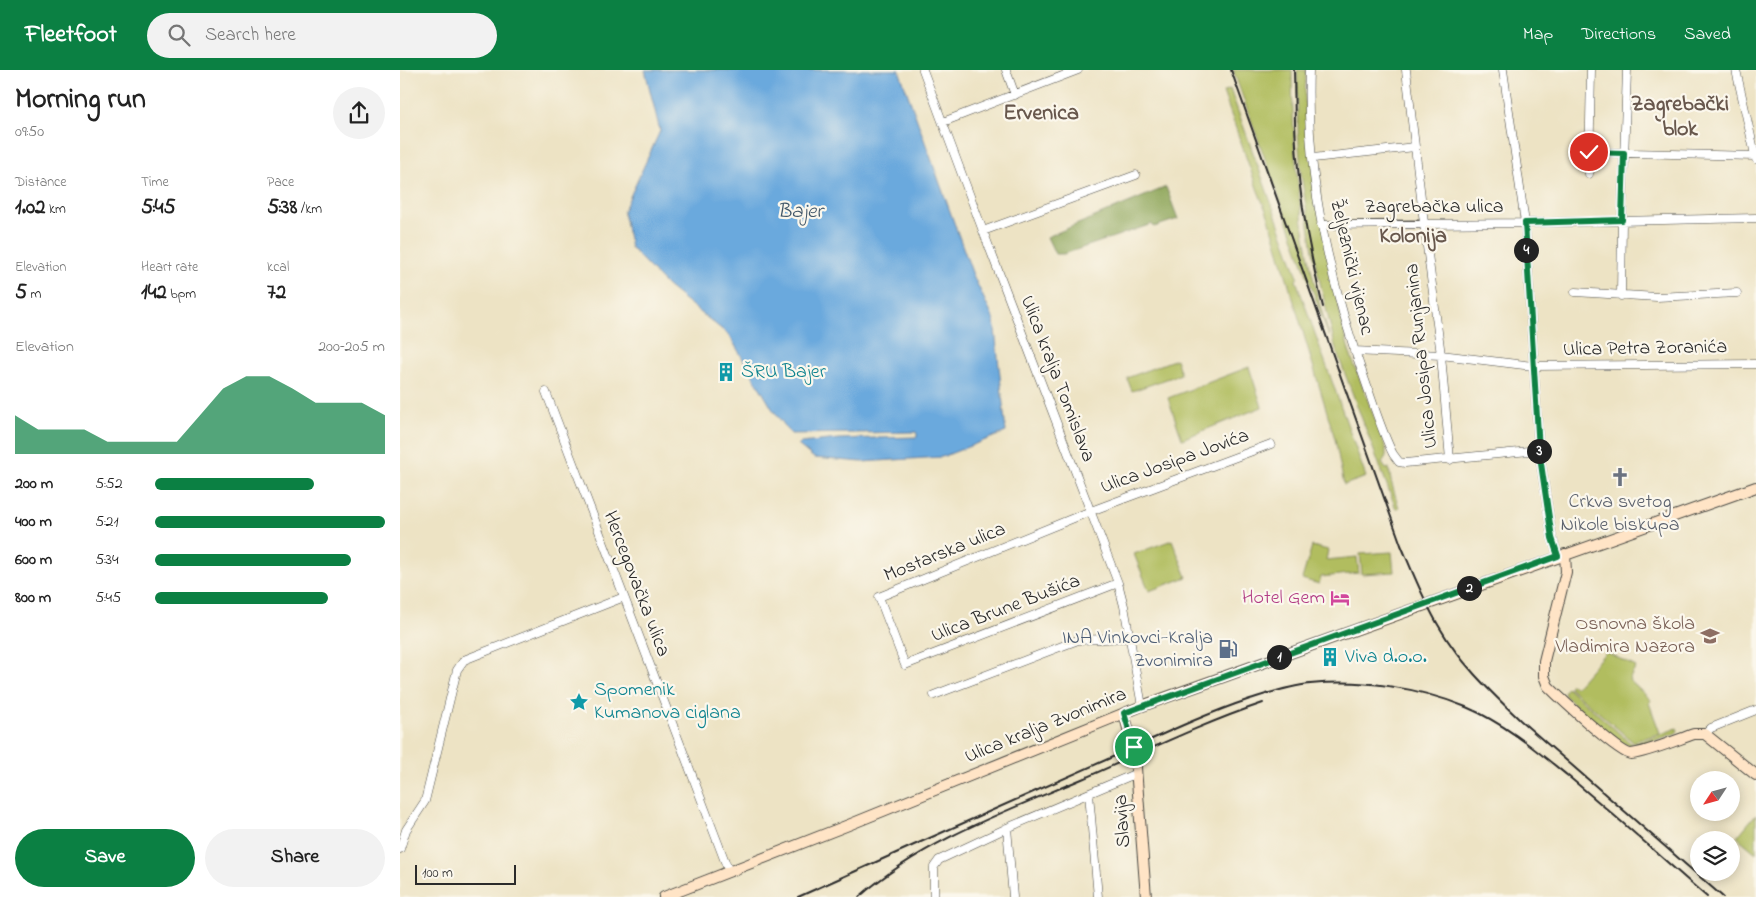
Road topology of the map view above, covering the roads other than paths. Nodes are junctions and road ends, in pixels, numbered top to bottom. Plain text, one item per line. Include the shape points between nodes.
1 (923, 70) edge
2 (1006, 70) edge
3 (1078, 70) edge
4 (1309, 70) edge
5 (1406, 70) edge
6 (1503, 70) edge
7 (1591, 70) edge
8 (1627, 70) edge
9 (1736, 70) edge
10 (1015, 95) junction
11 (943, 122) junction
12 (1415, 147) junction
13 (1589, 152) junction
14 (1624, 153) junction
15 (1313, 158) junction
16 (1756, 158) edge
17 (1589, 174) dead end
18 (1136, 175) dead end
19 (1756, 218) edge
20 (1622, 220) junction
21 (1424, 223) junction
22 (1525, 223) junction
23 (1321, 225) junction
24 (983, 232) junction
25 (1575, 292) dead end
26 (1737, 293) dead end
27 (1621, 296) junction
28 (1354, 351) junction
29 (1441, 355) junction
30 (1756, 364) edge
31 (1533, 366) junction
32 (546, 392) dead end
33 (1271, 444) dead end
34 (1539, 450) junction
35 (1450, 460) junction
36 (1756, 486) edge
37 (1091, 511) junction
38 (1561, 555) junction
39 (1118, 583) junction
40 (624, 597) junction
41 (1130, 638) junction
42 (905, 665) joint
43 (934, 695) dead end
44 (1142, 706) junction
45 (1756, 710) edge
46 (1124, 713) junction
47 (1705, 734) junction
48 (1137, 773) junction
49 (1756, 775) edge
50 (1089, 794) junction
51 (1007, 828) junction
52 (400, 849) edge
53 (729, 872) junction
54 (664, 897) edge
55 (934, 897) edge
56 (1013, 897) edge
57 (1098, 897) edge
58 (1146, 897) edge

1 - 11 street, Ulica kralja Tomislava
2 - 10 street
3 - 10 street
4 - 15 street, Željeznički vijenac
5 - 12 street, Ulica Josipa Runjanina
6 - 22 street
7 - 13 street
8 - 14 street
9 - 16 street
10 - 11 street
11 - 24 street, Ulica kralja Tomislava
12 - 15 street
12 - 21 street, Ulica Josipa Runjanina
13 - 14 street
13 - 17 street
14 - 16 street
14 - 20 street
15 - 23 street, Željeznički vijenac
18 - 24 street
19 - 20 street, Zagrebačka ulica
20 - 22 street, Zagrebačka ulica
20 - 27 street
21 - 22 street, Zagrebačka ulica
21 - 23 street, Zagrebačka ulica
21 - 29 street, Ulica Josipa Runjanina
22 - 31 street
23 - 28 street, Željeznički vijenac
24 - 37 street, Ulica kralja Tomislava
25 - 27 street
26 - 27 street
28 - 29 street, Ulica Petra Zoranića
28 - 35 street, Željeznički vijenac via 1389,446 1399,462
29 - 31 street, Ulica Petra Zoranića
29 - 35 street, Ulica Josipa Runjanina
30 - 31 street, Ulica Petra Zoranića
31 - 34 street
32 - 40 street, Hercegovačka ulica
33 - 37 street, Ulica Josipa Jovića
34 - 35 street
34 - 38 street via 1552,538
36 - 38 main road, Ulica kralja Zvonimira
37 - 39 street, Ulica kralja Tomislava
37 - 42 street, Mostarska ulica via 879,597
38 - 44 main road, Ulica kralja Zvonimira
38 - 47 main road via 1566,572 1544,661 1546,681 1553,691 1627,753 1694,734
39 - 41 street, Ulica kralja Tomislava
39 - 42 street, Ulica Brune Bušića
40 - 52 street via 464,660 457,670 425,801 406,830
40 - 53 street, Hercegovačka ulica
41 - 43 street via 1078,640
41 - 44 street, Ulica kralja Tomislava
44 - 46 main road, Ulica kralja Zvonimira
45 - 47 street via 1711,728
46 - 48 main road, Slavija via 1136,756
46 - 53 main road, Ulica kralja Zvonimira
47 - 49 main road
48 - 50 street
48 - 58 main road, Slavija
50 - 51 street
50 - 57 street
51 - 55 street via 939,860 934,868
51 - 56 street
53 - 54 main road, Ulica kralja Zvonimira

